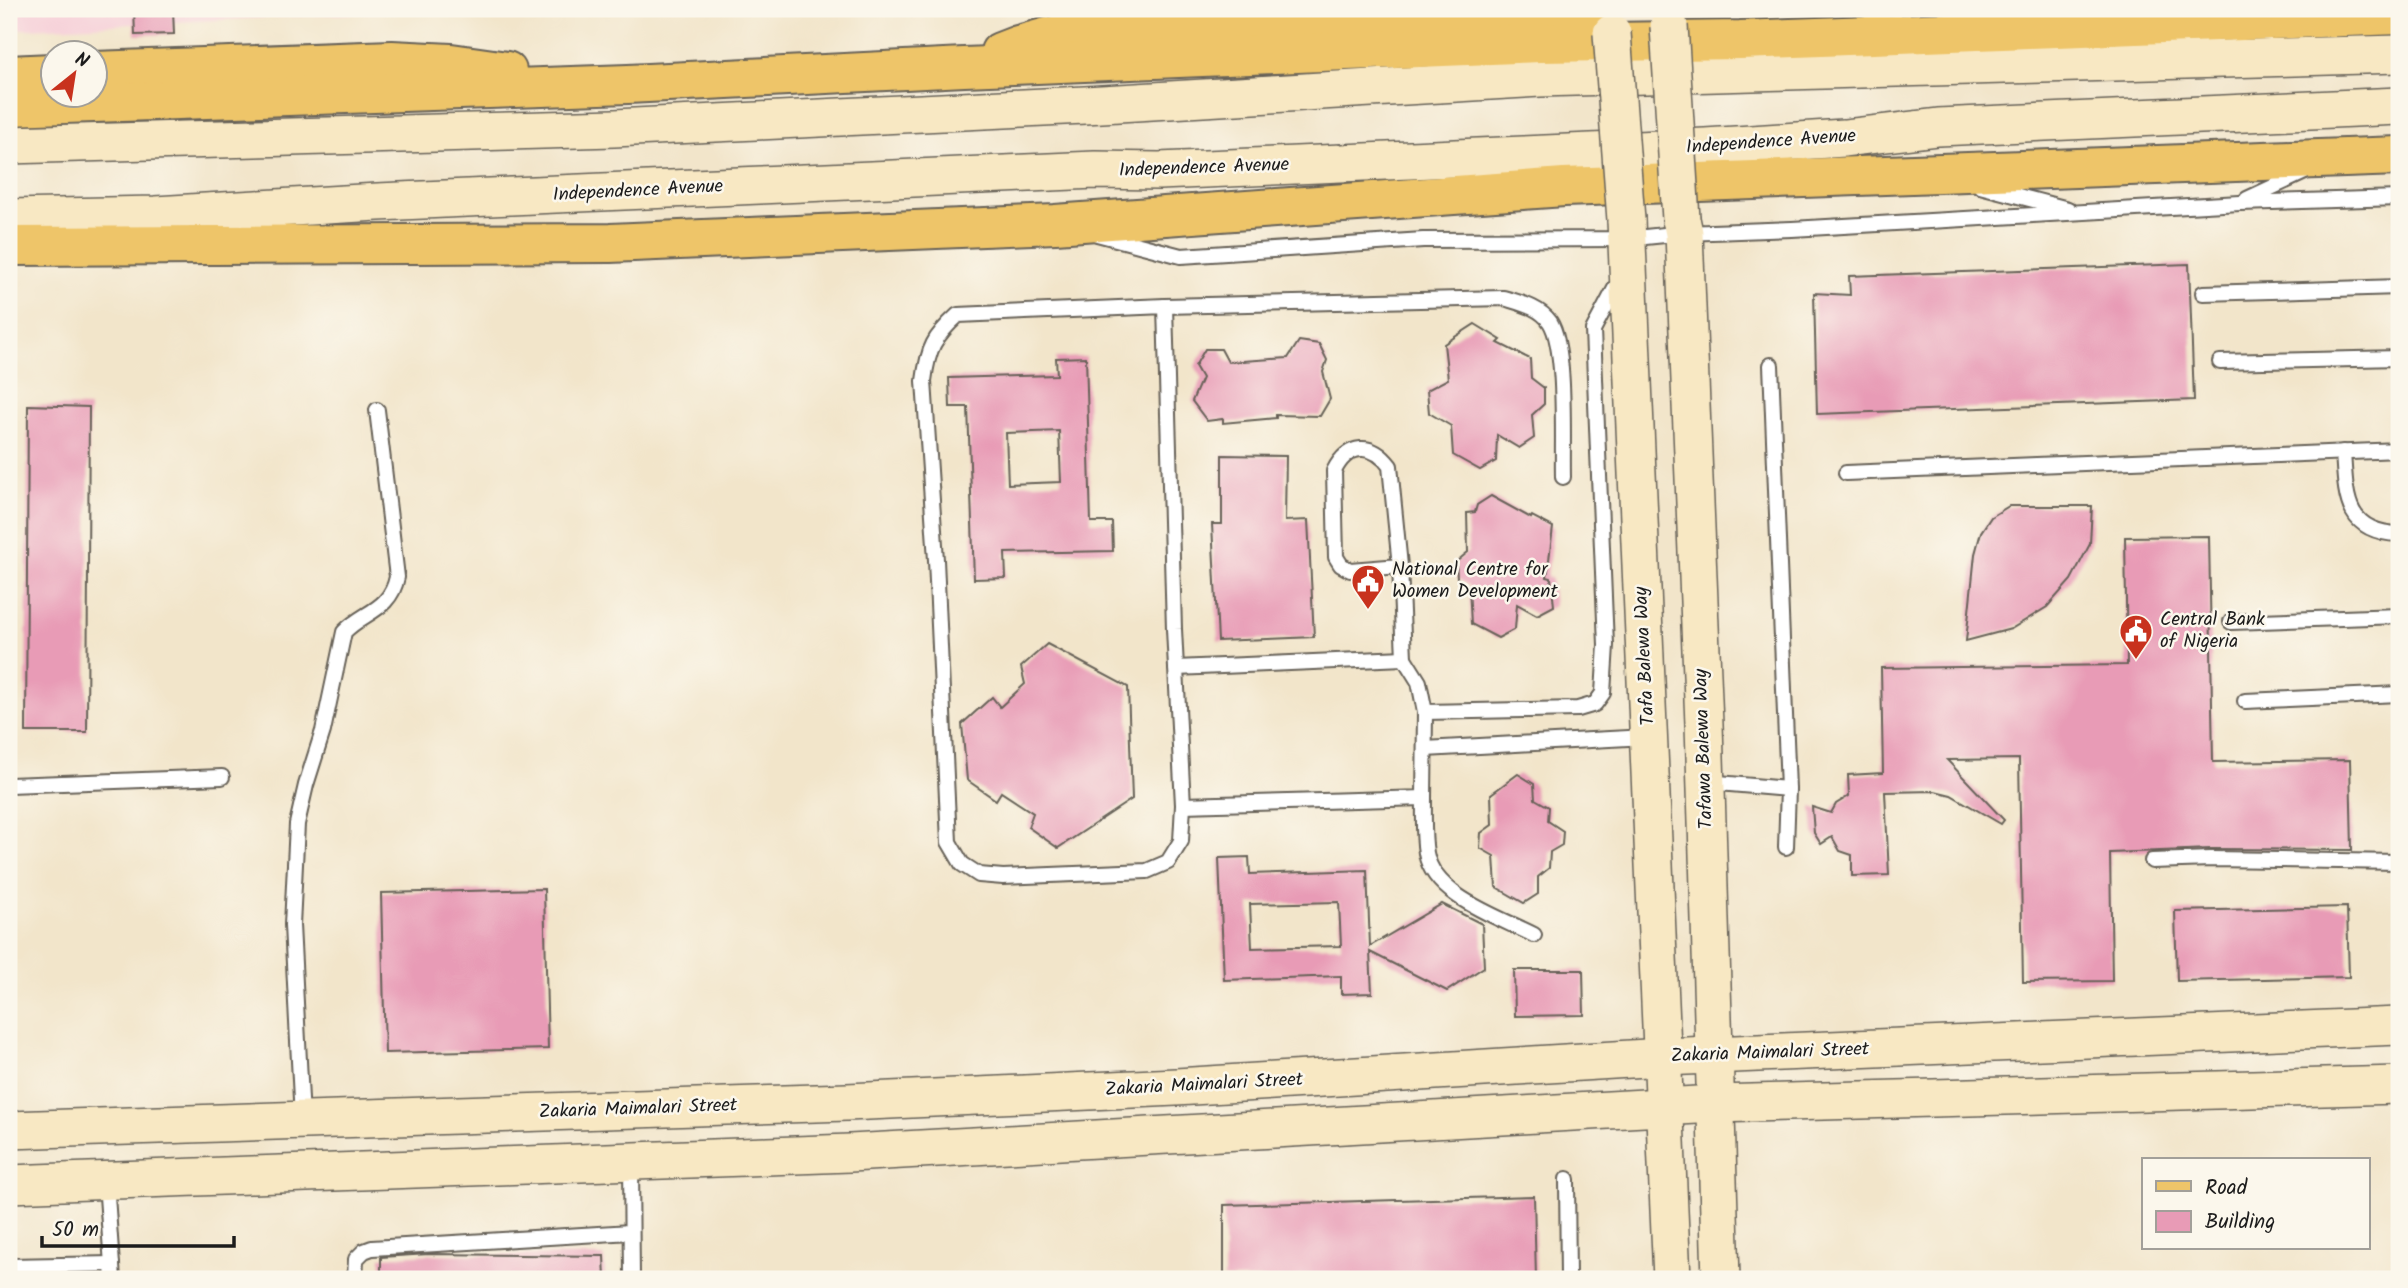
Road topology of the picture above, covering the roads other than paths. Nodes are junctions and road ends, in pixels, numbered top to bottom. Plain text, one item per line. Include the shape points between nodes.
1 (2131, 9) edge
2 (2217, 9) edge
3 (2399, 15) edge
4 (1605, 17) edge
5 (1668, 18) edge
6 (2177, 23) junction
7 (1080, 45) junction
8 (2399, 54) edge
9 (108, 70) edge
10 (38, 74) edge
11 (9, 75) edge
12 (589, 86) junction
13 (9, 106) edge
14 (2399, 106) edge
15 (9, 145) edge
16 (2399, 156) edge
17 (2335, 158) junction
18 (1931, 173) junction
19 (2399, 198) edge
20 (2240, 202) junction
21 (2082, 212) junction
22 (9, 218) edge
23 (1055, 224) junction
24 (1683, 226) junction
25 (1626, 242) junction
26 (9, 246) edge
27 (2399, 287) edge
28 (2203, 293) dead end
29 (1165, 306) junction
30 (2399, 358) edge
31 (2220, 362) dead end
32 (1771, 365) dead end
33 (377, 410) dead end
34 (2399, 450) edge
35 (2343, 452) junction
36 (1846, 473) dead end
37 (1563, 477) dead end
38 (2399, 534) edge
39 (1401, 566) junction
40 (2399, 616) edge
41 (2231, 622) dead end
42 (1404, 658) junction
43 (1176, 668) junction
44 (2399, 694) edge
45 (2245, 701) dead end
46 (1424, 712) junction
47 (1648, 737) junction
48 (1425, 749) junction
49 (222, 777) dead end
50 (1705, 782) junction
51 (9, 785) edge
52 (1788, 789) junction
53 (1423, 798) junction
54 (1183, 805) junction
55 (1786, 847) dead end
56 (2152, 861) dead end
57 (2399, 862) edge
58 (1534, 935) dead end
59 (2399, 1026) edge
60 (1713, 1056) junction
61 (1663, 1057) junction
62 (2399, 1085) edge
63 (1715, 1104) junction
64 (764, 1105) junction
65 (1665, 1106) junction
66 (302, 1121) junction
67 (9, 1129) edge
68 (769, 1156) junction
69 (631, 1161) junction
70 (1567, 1179) dead end
71 (106, 1181) junction
72 (9, 1184) edge
73 (631, 1232) junction
74 (112, 1264) junction
75 (9, 1266) edge
76 (113, 1279) edge
77 (355, 1279) edge
78 (632, 1279) edge
79 (1569, 1279) edge
80 (1672, 1279) edge
81 (1721, 1279) edge

1 - 6 main road
2 - 6 main road
3 - 6 main road
4 - 7 main road via 1158,22
4 - 25 main road, Tafa Balewa Way, bridge
5 - 24 main road, bridge
6 - 7 main road via 1740,40
7 - 12 main road via 1018,44 964,67
8 - 15 main road via 1540,78 614,128
9 - 12 main road via 392,60 451,62
10 - 11 main road
12 - 13 main road
14 - 22 main road, Independence Avenue via 1938,127 1692,148
16 - 17 main road, Independence Avenue
17 - 18 main road, Independence Avenue
17 - 20 lane
18 - 21 lane
18 - 23 main road, Independence Avenue via 1564,187
19 - 20 lane
20 - 21 lane
21 - 24 lane via 1792,229
23 - 25 lane via 1181,256 1423,240
23 - 26 main road, Independence Avenue via 610,243
24 - 25 lane
24 - 50 main road, Tafawa Balewa Way
25 - 46 lane via 1593,330 1606,645 1602,693 1595,704 1578,709
25 - 47 main road, Tafa Balewa Way
27 - 28 lane
29 - 37 lane via 1504,298 1531,306 1550,322 1560,352
29 - 43 lane
29 - 54 lane via 958,315 938,333 927,356 924,381 949,842 962,864 979,875 1003,877 1147,871 1168,862 1181,841
30 - 31 lane
32 - 52 lane
33 - 66 lane via 397,578 388,599 344,632 297,824 292,925
34 - 35 lane
35 - 36 lane
35 - 38 lane via 2347,502 2362,523
39 - 39 lane via 1390,466 1371,450 1347,452 1334,471 1336,557 1350,570
39 - 42 lane
40 - 41 lane
42 - 43 lane
42 - 46 lane via 1419,682
43 - 54 lane
44 - 45 lane
46 - 48 lane
47 - 48 lane
47 - 61 main road, Tafa Balewa Way
48 - 53 lane
49 - 51 lane
50 - 52 lane
50 - 60 main road, Tafawa Balewa Way
52 - 55 lane
53 - 54 lane
53 - 58 lane via 1426,852 1438,880 1450,892
56 - 57 lane
59 - 60 main road, Zakaria Maimalari Street
60 - 61 main road, Zakaria Maimalari Street
60 - 63 main road, Tafawa Balewa Way
61 - 64 main road, Zakaria Maimalari Street via 1176,1087
61 - 65 main road, Tafa Balewa Way
62 - 63 main road
63 - 65 main road
63 - 81 main road, Tafawa Balewa Way
64 - 66 main road, Zakaria Maimalari Street
64 - 68 main road
65 - 68 main road
65 - 80 main road, Tafa Balewa Way
66 - 67 main road, Zakaria Maimalari Street
68 - 69 main road
69 - 71 main road
69 - 73 lane
70 - 79 lane
71 - 72 main road
71 - 74 lane
73 - 77 lane via 372,1248 356,1259
73 - 78 lane
74 - 75 lane
74 - 76 lane

